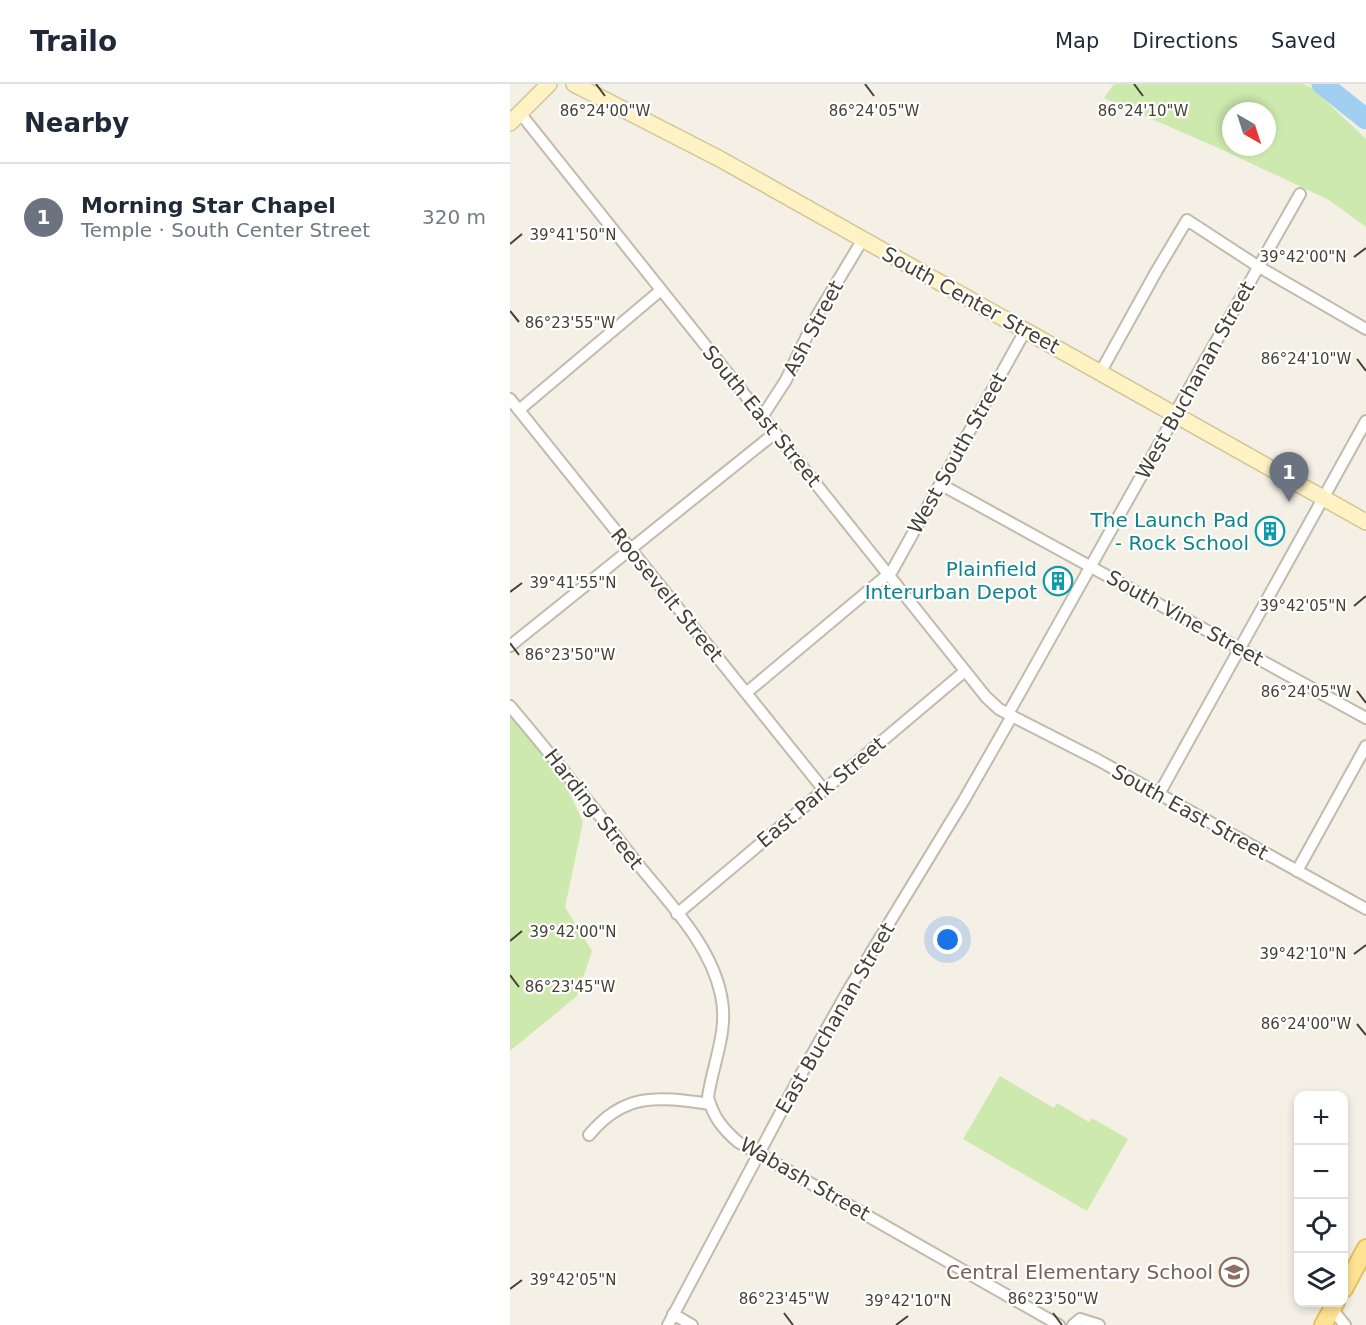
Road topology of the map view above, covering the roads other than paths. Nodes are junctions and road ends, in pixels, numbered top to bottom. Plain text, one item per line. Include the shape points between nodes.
1 (549, 84) edge
2 (574, 84) edge
3 (515, 118) edge
4 (1300, 194) dead end
5 (863, 239) junction
6 (1259, 267) junction
7 (661, 290) junction
8 (1366, 329) edge
9 (1025, 331) junction
10 (1100, 373) junction
11 (510, 399) edge
12 (519, 410) junction
13 (1176, 415) junction
14 (762, 417) junction
15 (1366, 421) edge
16 (775, 433) junction
17 (940, 484) junction
18 (1324, 497) junction
19 (1366, 522) edge
20 (630, 548) junction
21 (1091, 567) junction
22 (888, 574) junction
23 (510, 646) edge
24 (1240, 649) junction
25 (965, 671) junction
26 (746, 693) junction
27 (510, 706) edge
28 (1010, 715) junction
29 (1366, 718) edge
30 (1366, 746) edge
31 (824, 790) junction
32 (1159, 795) junction
33 (1297, 871) junction
34 (1366, 909) edge
35 (677, 914) junction
36 (710, 1104) junction
37 (589, 1135) dead end
38 (758, 1153) junction
39 (1366, 1248) edge
40 (1348, 1282) edge
41 (1333, 1307) edge
42 (1335, 1307) edge
43 (671, 1320) edge
44 (692, 1325) edge
45 (1059, 1325) edge
46 (1073, 1325) edge
47 (1099, 1325) edge
48 (1323, 1325) edge
49 (1345, 1325) edge

1 - 3 main road
2 - 5 main road, South Center Street
3 - 7 street, South East Street
4 - 6 street, West Buchanan Street
5 - 9 main road, South Center Street
5 - 14 street, Ash Street
6 - 8 street
6 - 10 street via 1187,220
6 - 13 street, West Buchanan Street
7 - 12 street
7 - 14 street, South East Street
9 - 10 main road, South Center Street
9 - 17 street, West South Street
10 - 13 main road, South Center Street
11 - 12 street, Roosevelt Street
12 - 20 street, Roosevelt Street
13 - 18 main road, South Center Street
13 - 21 street, West Buchanan Street
14 - 16 street, South East Street
15 - 18 street
16 - 20 street
16 - 22 street, South East Street
17 - 21 street, South Vine Street
17 - 22 street, West South Street
18 - 19 main road, South Center Street
18 - 24 street
20 - 23 street
20 - 26 street, Roosevelt Street
21 - 24 street, South Vine Street
21 - 28 street, East Buchanan Street
22 - 25 street, South East Street
22 - 26 street, West South Street
24 - 29 street, South Vine Street
24 - 32 street
25 - 28 street, South East Street via 986,697
25 - 31 street, East Park Street
26 - 31 street, Roosevelt Street
27 - 35 street, Harding Street
28 - 32 street, South East Street
28 - 38 street, East Buchanan Street
30 - 33 street
31 - 35 street, East Park Street
32 - 33 street, South East Street
33 - 34 street, South East Street
35 - 36 street via 706,954 721,996 723,1034 710,1086
36 - 37 street via 666,1098 636,1101 609,1115
36 - 38 street, Wabash Street via 728,1133
38 - 43 street, East Buchanan Street
38 - 45 street, Wabash Street
39 - 40 main road
41 - 48 main road
42 - 49 street
43 - 44 street
46 - 47 street via 1080,1318

